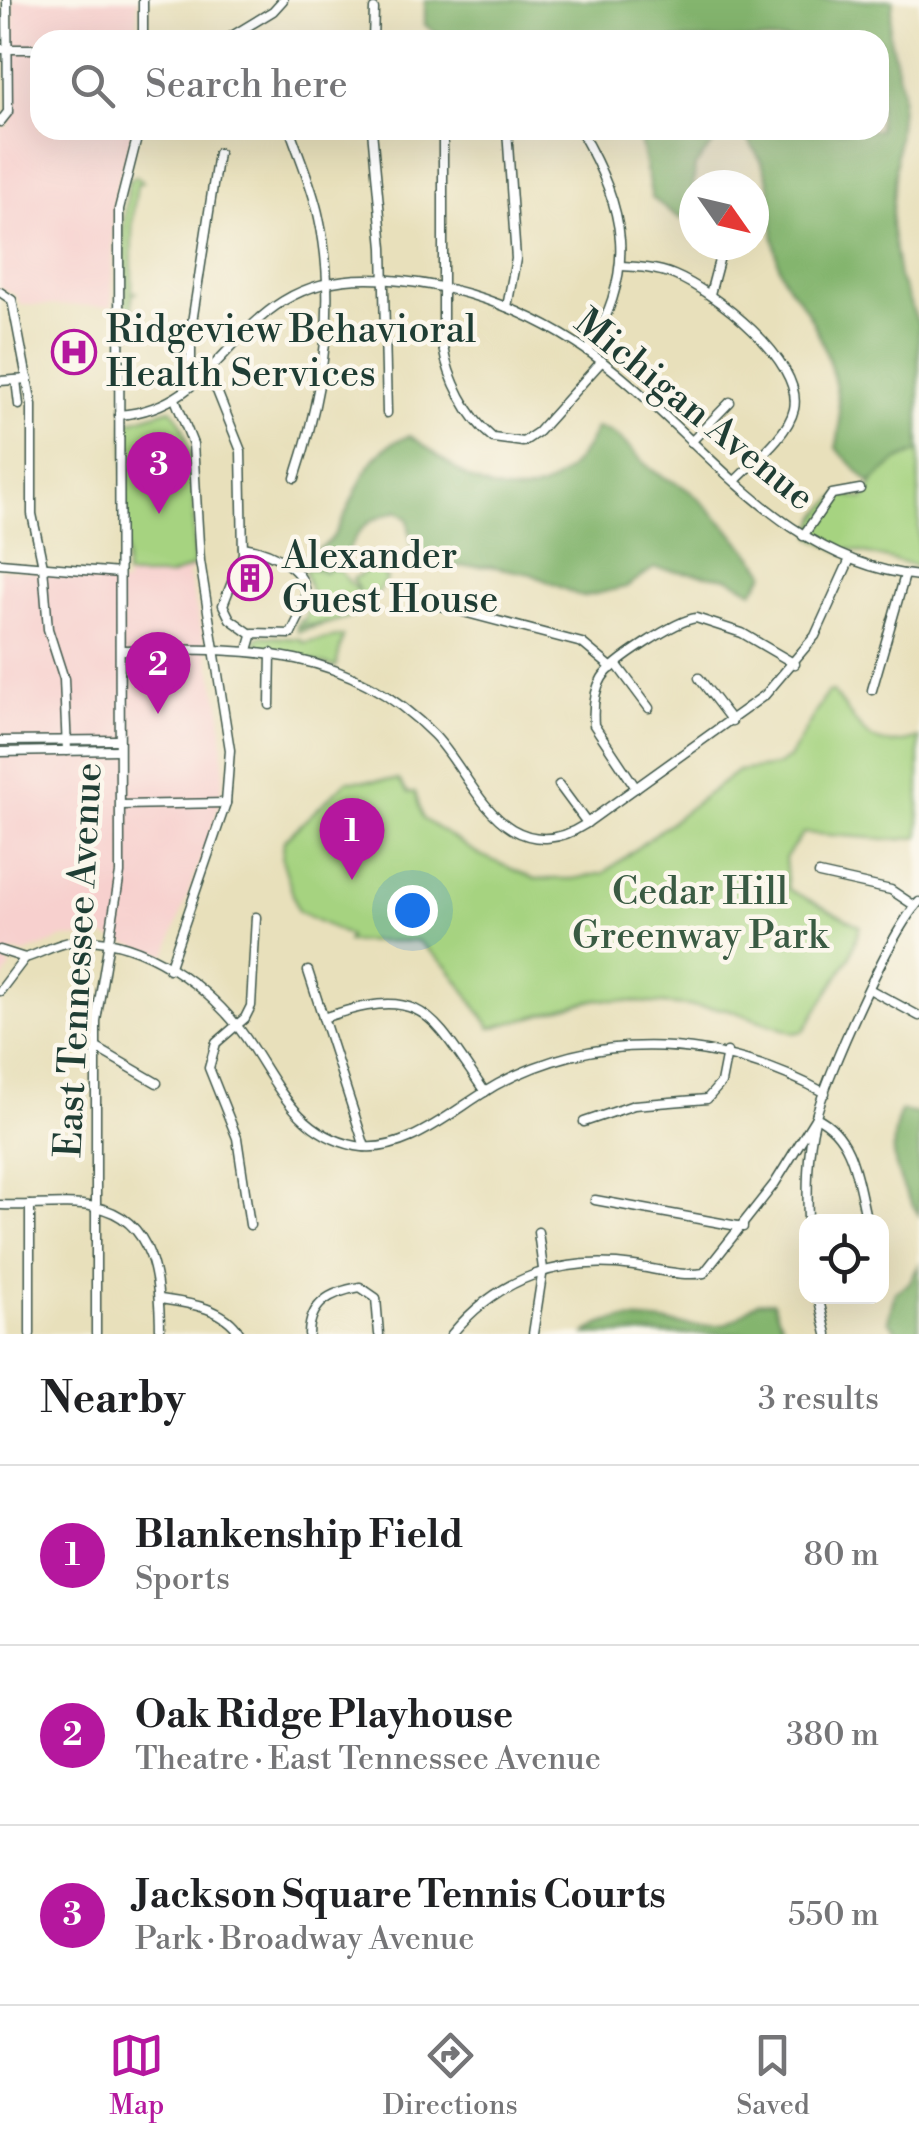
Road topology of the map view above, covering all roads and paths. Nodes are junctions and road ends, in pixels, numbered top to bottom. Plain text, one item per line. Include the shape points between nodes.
1 (6, 0) edge
2 (155, 0) edge
3 (283, 0) edge
4 (142, 4) edge
5 (374, 9) dead end
6 (143, 30) edge
7 (242, 30) edge
8 (374, 30) edge
9 (3, 49) edge
10 (30, 49) edge
11 (3, 120) edge
12 (137, 140) edge
13 (293, 140) edge
14 (373, 140) edge
15 (443, 140) edge
16 (508, 140) edge
17 (586, 140) edge
18 (218, 154) dead end
19 (719, 260) edge
20 (620, 266) junction
21 (383, 280) junction
22 (325, 282) junction
23 (444, 288) junction
24 (0, 292) edge
25 (710, 294) junction
26 (507, 307) junction
27 (588, 350) junction
28 (602, 361) junction
29 (204, 375) junction
30 (28, 379) junction
31 (0, 380) edge
32 (16, 380) junction
33 (175, 399) junction
34 (730, 402) dead end
35 (19, 405) dead end
36 (387, 413) dead end
37 (119, 414) junction
38 (692, 442) junction
39 (296, 478) dead end
40 (735, 481) junction
41 (860, 489) dead end
42 (803, 536) junction
43 (243, 547) junction
44 (850, 559) junction
45 (0, 564) edge
46 (43, 566) junction
47 (119, 572) junction
48 (904, 575) junction
49 (919, 576) edge
50 (429, 603) dead end
51 (251, 634) junction
52 (121, 650) junction
53 (215, 650) junction
54 (248, 650) junction
55 (272, 652) junction
56 (795, 664) junction
57 (615, 666) junction
58 (700, 678) dead end
59 (872, 690) dead end
60 (270, 705) dead end
61 (649, 708) dead end
62 (732, 721) junction
63 (98, 740) junction
64 (118, 740) junction
65 (0, 741) edge
66 (67, 746) junction
67 (99, 750) junction
68 (119, 750) junction
69 (0, 752) edge
70 (559, 785) dead end
71 (636, 788) junction
72 (226, 803) junction
73 (121, 805) junction
74 (587, 823) junction
75 (819, 874) dead end
76 (917, 904) edge
77 (256, 917) dead end
78 (109, 944) junction
79 (0, 950) edge
80 (25, 958) junction
81 (170, 969) junction
82 (308, 971) dead end
83 (0, 990) edge
84 (871, 990) junction
85 (919, 1016) edge
86 (323, 1018) junction
87 (236, 1024) junction
88 (95, 1047) junction
89 (727, 1052) junction
90 (157, 1083) dead end
91 (486, 1092) junction
92 (825, 1092) junction
93 (816, 1117) junction
94 (584, 1122) dead end
95 (366, 1148) junction
96 (796, 1151) junction
97 (809, 1154) junction
98 (595, 1200) dead end
99 (0, 1205) edge
100 (30, 1206) junction
101 (95, 1207) junction
102 (808, 1214) edge
103 (865, 1214) edge
104 (250, 1225) dead end
105 (743, 1227) junction
106 (538, 1232) dead end
107 (543, 1269) junction
108 (160, 1299) junction
109 (820, 1304) edge
110 (30, 1334) edge
111 (96, 1334) edge
112 (160, 1334) edge
113 (240, 1334) edge
114 (309, 1334) edge
115 (380, 1334) edge
116 (452, 1334) edge
117 (533, 1334) edge
118 (827, 1334) edge

1 - 9 street
2 - 4 street
3 - 7 street
4 - 6 street
5 - 8 street
9 - 10 street
9 - 11 street
12 - 37 street, East Tennessee Avenue via 120,210
13 - 22 street via 319,215
14 - 21 street
15 - 23 street
16 - 26 street via 516,258
17 - 20 street via 615,204
18 - 29 street via 190,343 191,361
19 - 25 street
20 - 25 street via 664,271
20 - 27 street via 616,300
21 - 22 street, Michigan Avenue
21 - 23 street, Michigan Avenue
21 - 36 street
22 - 29 street, Michigan Avenue via 262,313
22 - 39 street via 320,392
23 - 26 street, Michigan Avenue
23 - 28 street via 451,376 486,433 501,442 529,440
24 - 30 street via 12,300
25 - 40 street via 760,339 795,396 788,424
26 - 27 street, Michigan Avenue
27 - 28 street, Michigan Avenue
28 - 38 street, Michigan Avenue
29 - 33 street, Michigan Avenue
29 - 43 street via 242,451
30 - 32 street
30 - 46 street via 32,514
31 - 32 street
32 - 35 street
33 - 37 street, Michigan Avenue
33 - 53 street via 194,444 200,561
34 - 38 street
37 - 47 street, East Tennessee Avenue
38 - 40 street, Michigan Avenue
40 - 42 street, Michigan Avenue
41 - 42 street via 832,494
42 - 44 street, Michigan Avenue
43 - 51 street via 224,604 230,619
43 - 51 street via 292,566 306,601 291,634
44 - 48 street, Michigan Avenue
44 - 56 street via 830,609
45 - 46 street
46 - 47 street
46 - 66 street via 48,629 64,679
47 - 52 street, East Tennessee Avenue
48 - 49 street, Michigan Avenue
48 - 59 street
50 - 57 street via 582,643
51 - 54 street
52 - 53 street
52 - 64 street, East Tennessee Avenue
53 - 54 street
53 - 72 street via 230,732
54 - 55 street
55 - 60 street
55 - 74 street via 334,670 396,703 445,747 514,830 550,838
56 - 57 street via 749,637 696,618
56 - 62 street
57 - 61 street
57 - 71 street via 600,681 594,726
58 - 62 street
62 - 71 street
63 - 64 street
63 - 66 street
63 - 67 street
64 - 68 street, East Tennessee Avenue
65 - 66 street
66 - 67 street
66 - 69 street
67 - 68 street
68 - 73 street, East Tennessee Avenue
70 - 74 street
71 - 74 street
72 - 73 street
72 - 81 street
73 - 78 street, East Tennessee Avenue
75 - 76 street via 891,890
76 - 84 street via 892,940
77 - 87 street via 251,1006
78 - 80 street via 62,943
78 - 81 street
78 - 88 street, East Tennessee Avenue
79 - 80 street
80 - 83 street
81 - 87 street
82 - 86 street
84 - 85 street
84 - 92 street
86 - 91 street via 367,1004 408,1004 439,1028
86 - 95 street
87 - 95 street via 295,1112 334,1140
87 - 104 street via 216,1043 208,1068 236,1138
88 - 90 street
88 - 101 street, East Tennessee Avenue
89 - 91 street via 666,1046 603,1051 537,1067
89 - 92 street
89 - 94 street via 721,1083 707,1099 634,1105
91 - 95 street via 403,1141
92 - 93 street
93 - 96 street
93 - 97 street
93 - 103 street via 845,1140
96 - 97 street
96 - 105 street
97 - 102 street
98 - 105 street
99 - 100 street
100 - 101 street
100 - 110 street
101 - 108 street via 139,1233 154,1262
101 - 111 street, East Tennessee Avenue
105 - 107 street via 704,1273 592,1262
106 - 107 street
107 - 116 street via 489,1298
107 - 117 street
108 - 112 street
108 - 113 street via 211,1310
109 - 118 street
114 - 115 street via 316,1306 354,1288 376,1298

